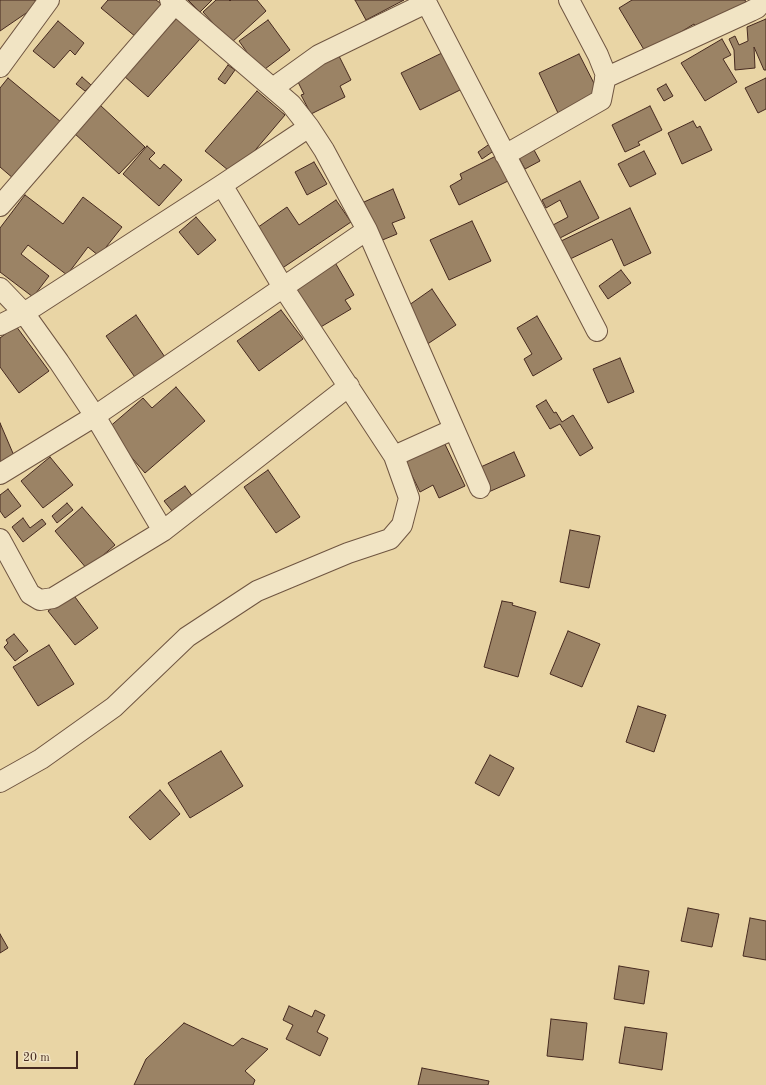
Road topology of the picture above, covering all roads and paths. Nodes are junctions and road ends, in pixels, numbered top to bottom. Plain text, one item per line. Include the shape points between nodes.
1 (49, 0) edge
2 (569, 0) edge
3 (762, 0) edge
4 (173, 2) edge
5 (425, 2) edge
6 (0, 67) edge
7 (605, 78) junction
8 (273, 88) junction
9 (309, 127) junction
10 (505, 155) junction
11 (222, 185) junction
12 (0, 206) edge
13 (367, 230) junction
14 (284, 287) junction
15 (0, 288) edge
16 (24, 313) junction
17 (0, 325) edge
18 (596, 331) dead end
19 (349, 386) junction
20 (95, 416) junction
21 (454, 429) junction
22 (394, 456) junction
23 (0, 474) edge
24 (480, 488) dead end
25 (163, 531) junction
26 (0, 539) edge
27 (0, 782) edge

1 - 6 street
2 - 7 street via 598,55
3 - 7 street via 757,8 751,11
4 - 8 street
4 - 12 street
5 - 8 street via 319,55
5 - 10 street
7 - 10 street via 600,100
8 - 9 street via 291,104
9 - 11 street
9 - 13 street
10 - 18 street
11 - 14 street
11 - 16 street
13 - 14 street
13 - 21 street
14 - 19 street
14 - 20 street
15 - 16 street
16 - 17 street
16 - 20 street
19 - 22 street
19 - 25 street
20 - 23 street
20 - 25 street
21 - 22 street
21 - 24 street
22 - 27 street via 409,498 402,525 390,539 348,552 257,591 187,637 114,707 41,759
25 - 26 street via 53,598 40,600 30,594

